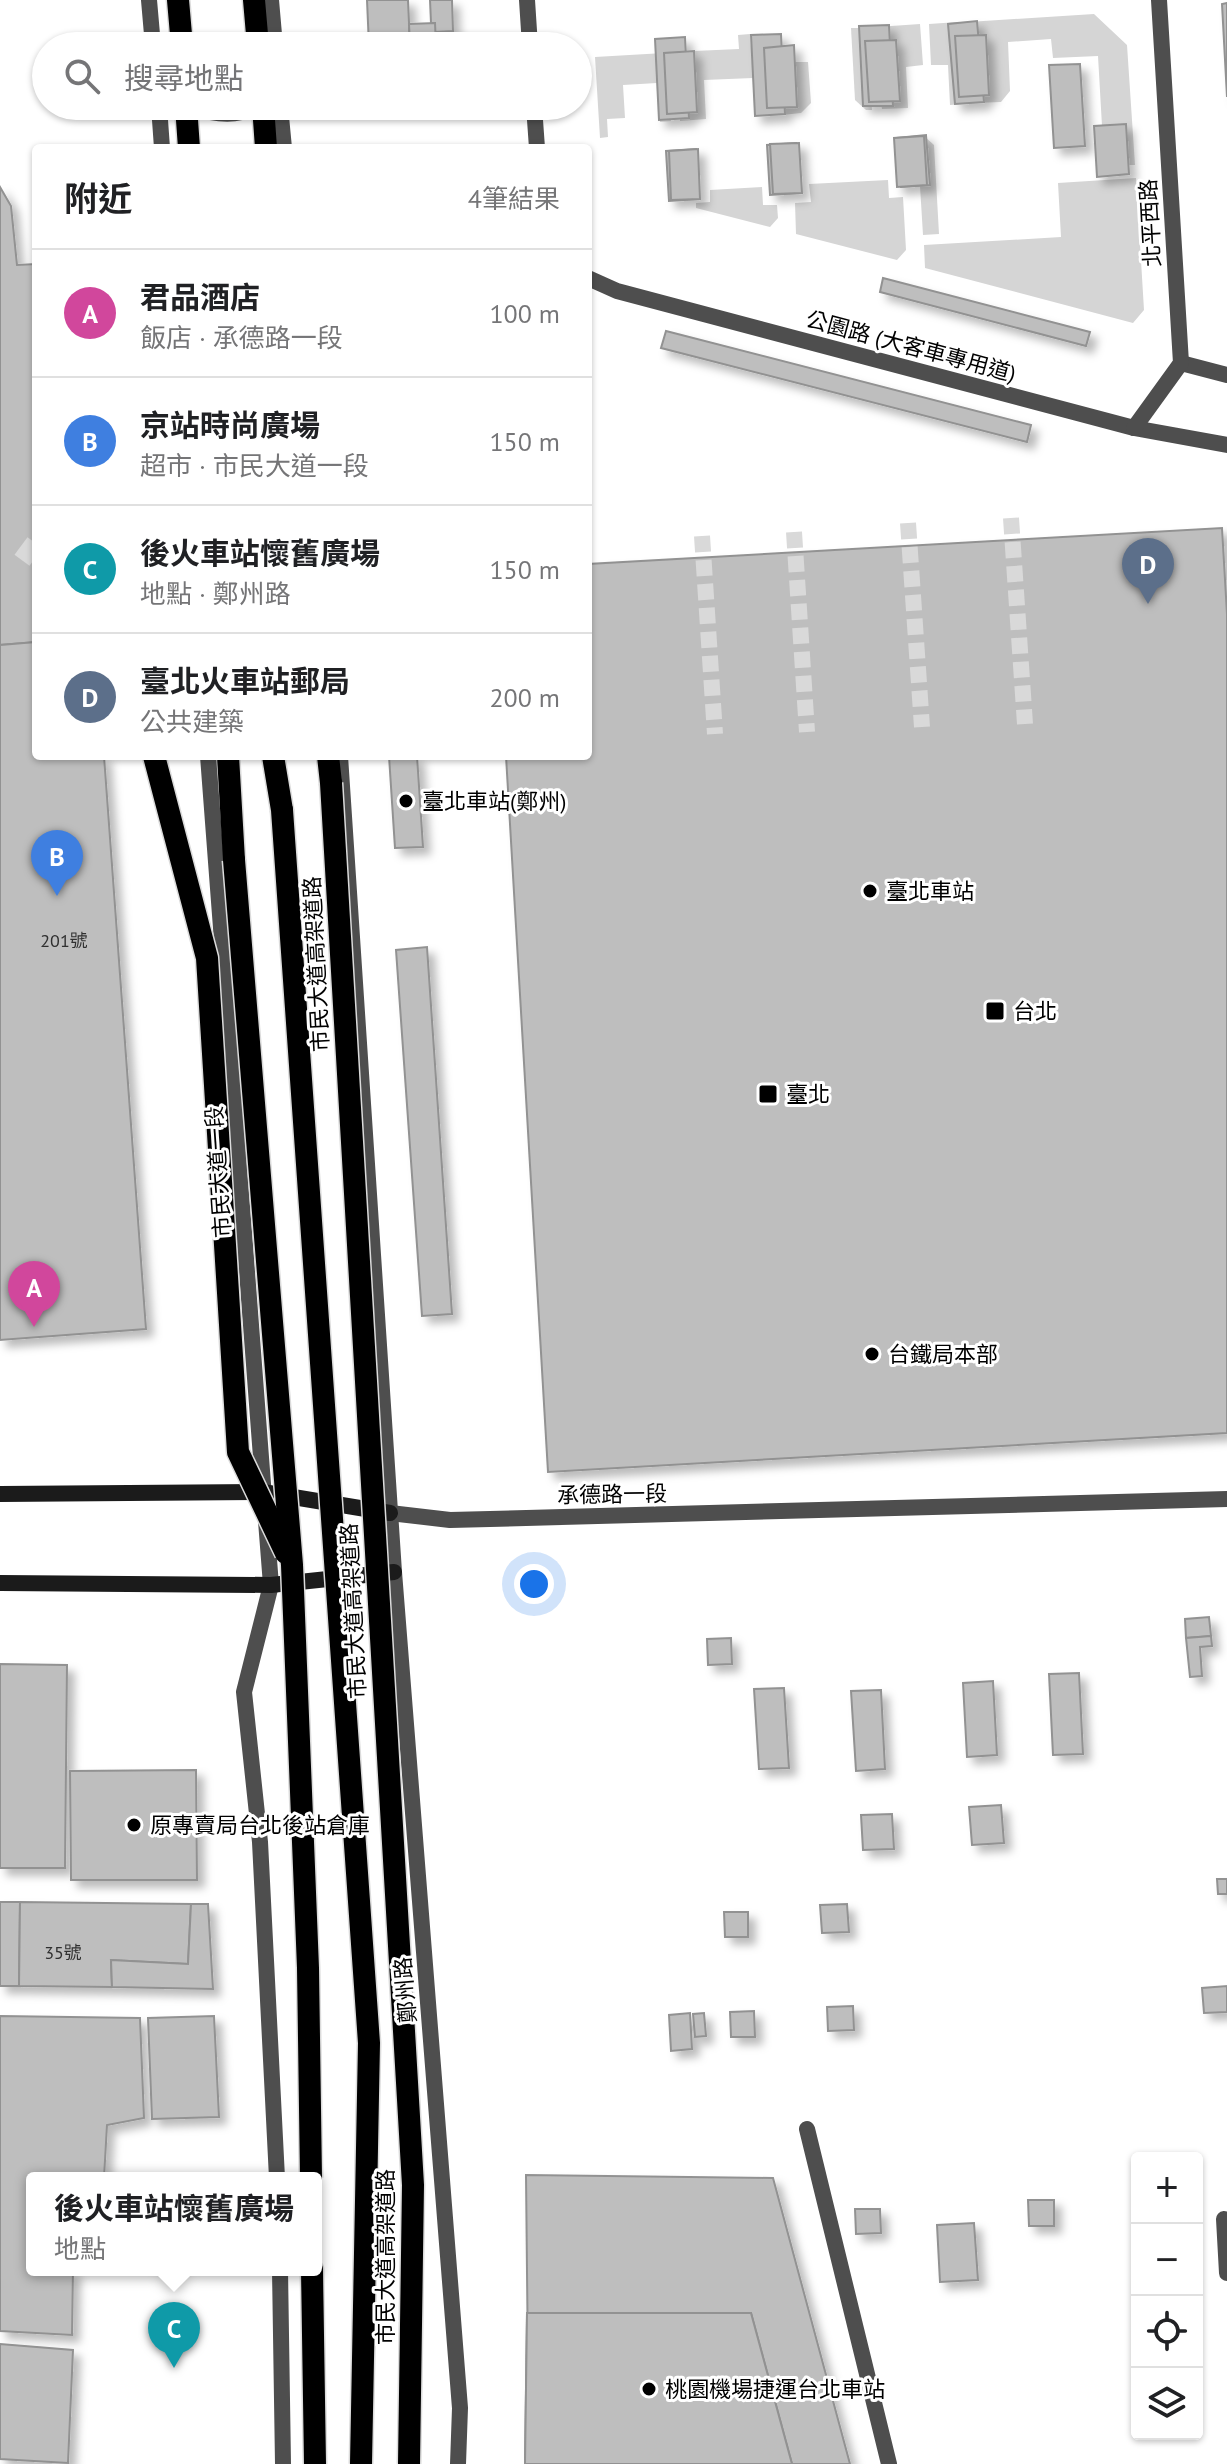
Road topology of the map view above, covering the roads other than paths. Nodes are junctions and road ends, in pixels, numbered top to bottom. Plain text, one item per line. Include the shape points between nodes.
1 (149, 0) edge
2 (178, 0) edge
3 (254, 0) edge
4 (271, 0) edge
5 (527, 0) edge
6 (1159, 0) edge
7 (152, 32) edge
8 (181, 32) edge
9 (257, 32) edge
10 (274, 32) edge
11 (529, 32) edge
12 (160, 120) edge
13 (188, 120) edge
14 (264, 120) edge
15 (281, 120) edge
16 (535, 120) edge
17 (162, 144) edge
18 (189, 144) edge
19 (266, 144) edge
20 (284, 144) edge
21 (537, 144) edge
22 (592, 280) edge
23 (1181, 363) junction
24 (1227, 375) edge
25 (1134, 428) junction
26 (1227, 445) edge
27 (155, 760) edge
28 (208, 760) edge
29 (228, 760) edge
30 (274, 760) edge
31 (283, 760) edge
32 (328, 760) edge
33 (340, 760) edge
34 (282, 810) junction
35 (263, 1492) junction
36 (0, 1494) edge
37 (1227, 1499) edge
38 (390, 1513) junction
39 (292, 1565) junction
40 (394, 1572) junction
41 (0, 1583) edge
42 (271, 1585) junction
43 (807, 2129) dead end
44 (277, 2172) edge
45 (311, 2172) edge
46 (1224, 2219) dead end
47 (1227, 2273) edge
48 (280, 2276) edge
49 (312, 2276) edge
50 (283, 2464) edge
51 (315, 2464) edge
52 (361, 2464) edge
53 (409, 2464) edge
54 (458, 2464) edge
55 (889, 2464) edge

1 - 7 street
2 - 8 highway
3 - 9 highway
4 - 10 street
5 - 11 street
6 - 23 street, 北平西路
12 - 17 street
13 - 18 highway
14 - 19 highway
15 - 20 street
16 - 21 street
22 - 25 street, 公園路 (大客車專用道) via 617,291
23 - 24 street
23 - 25 street
25 - 26 street, 公園路 (大客車專用道)
27 - 39 highway, bridge via 207,958 238,1452
28 - 35 street, 市民大道一段
29 - 39 highway, bridge
30 - 34 highway
31 - 34 highway
32 - 53 highway, 市民大道高架道路, bridge via 413,2185
33 - 38 street
34 - 52 highway, bridge via 369,2043
35 - 36 main road, 承德路一段
35 - 38 main road, 承德路一段
35 - 42 street, 市民大道一段
37 - 38 street, 承德路一段 via 465,1519
38 - 40 street, 鄭州路
39 - 45 highway, bridge
40 - 42 main road
40 - 54 street, 鄭州路 via 460,2408
41 - 42 main road
42 - 44 street via 244,1692 260,1842
43 - 55 street
46 - 47 street
48 - 50 street
49 - 51 highway

